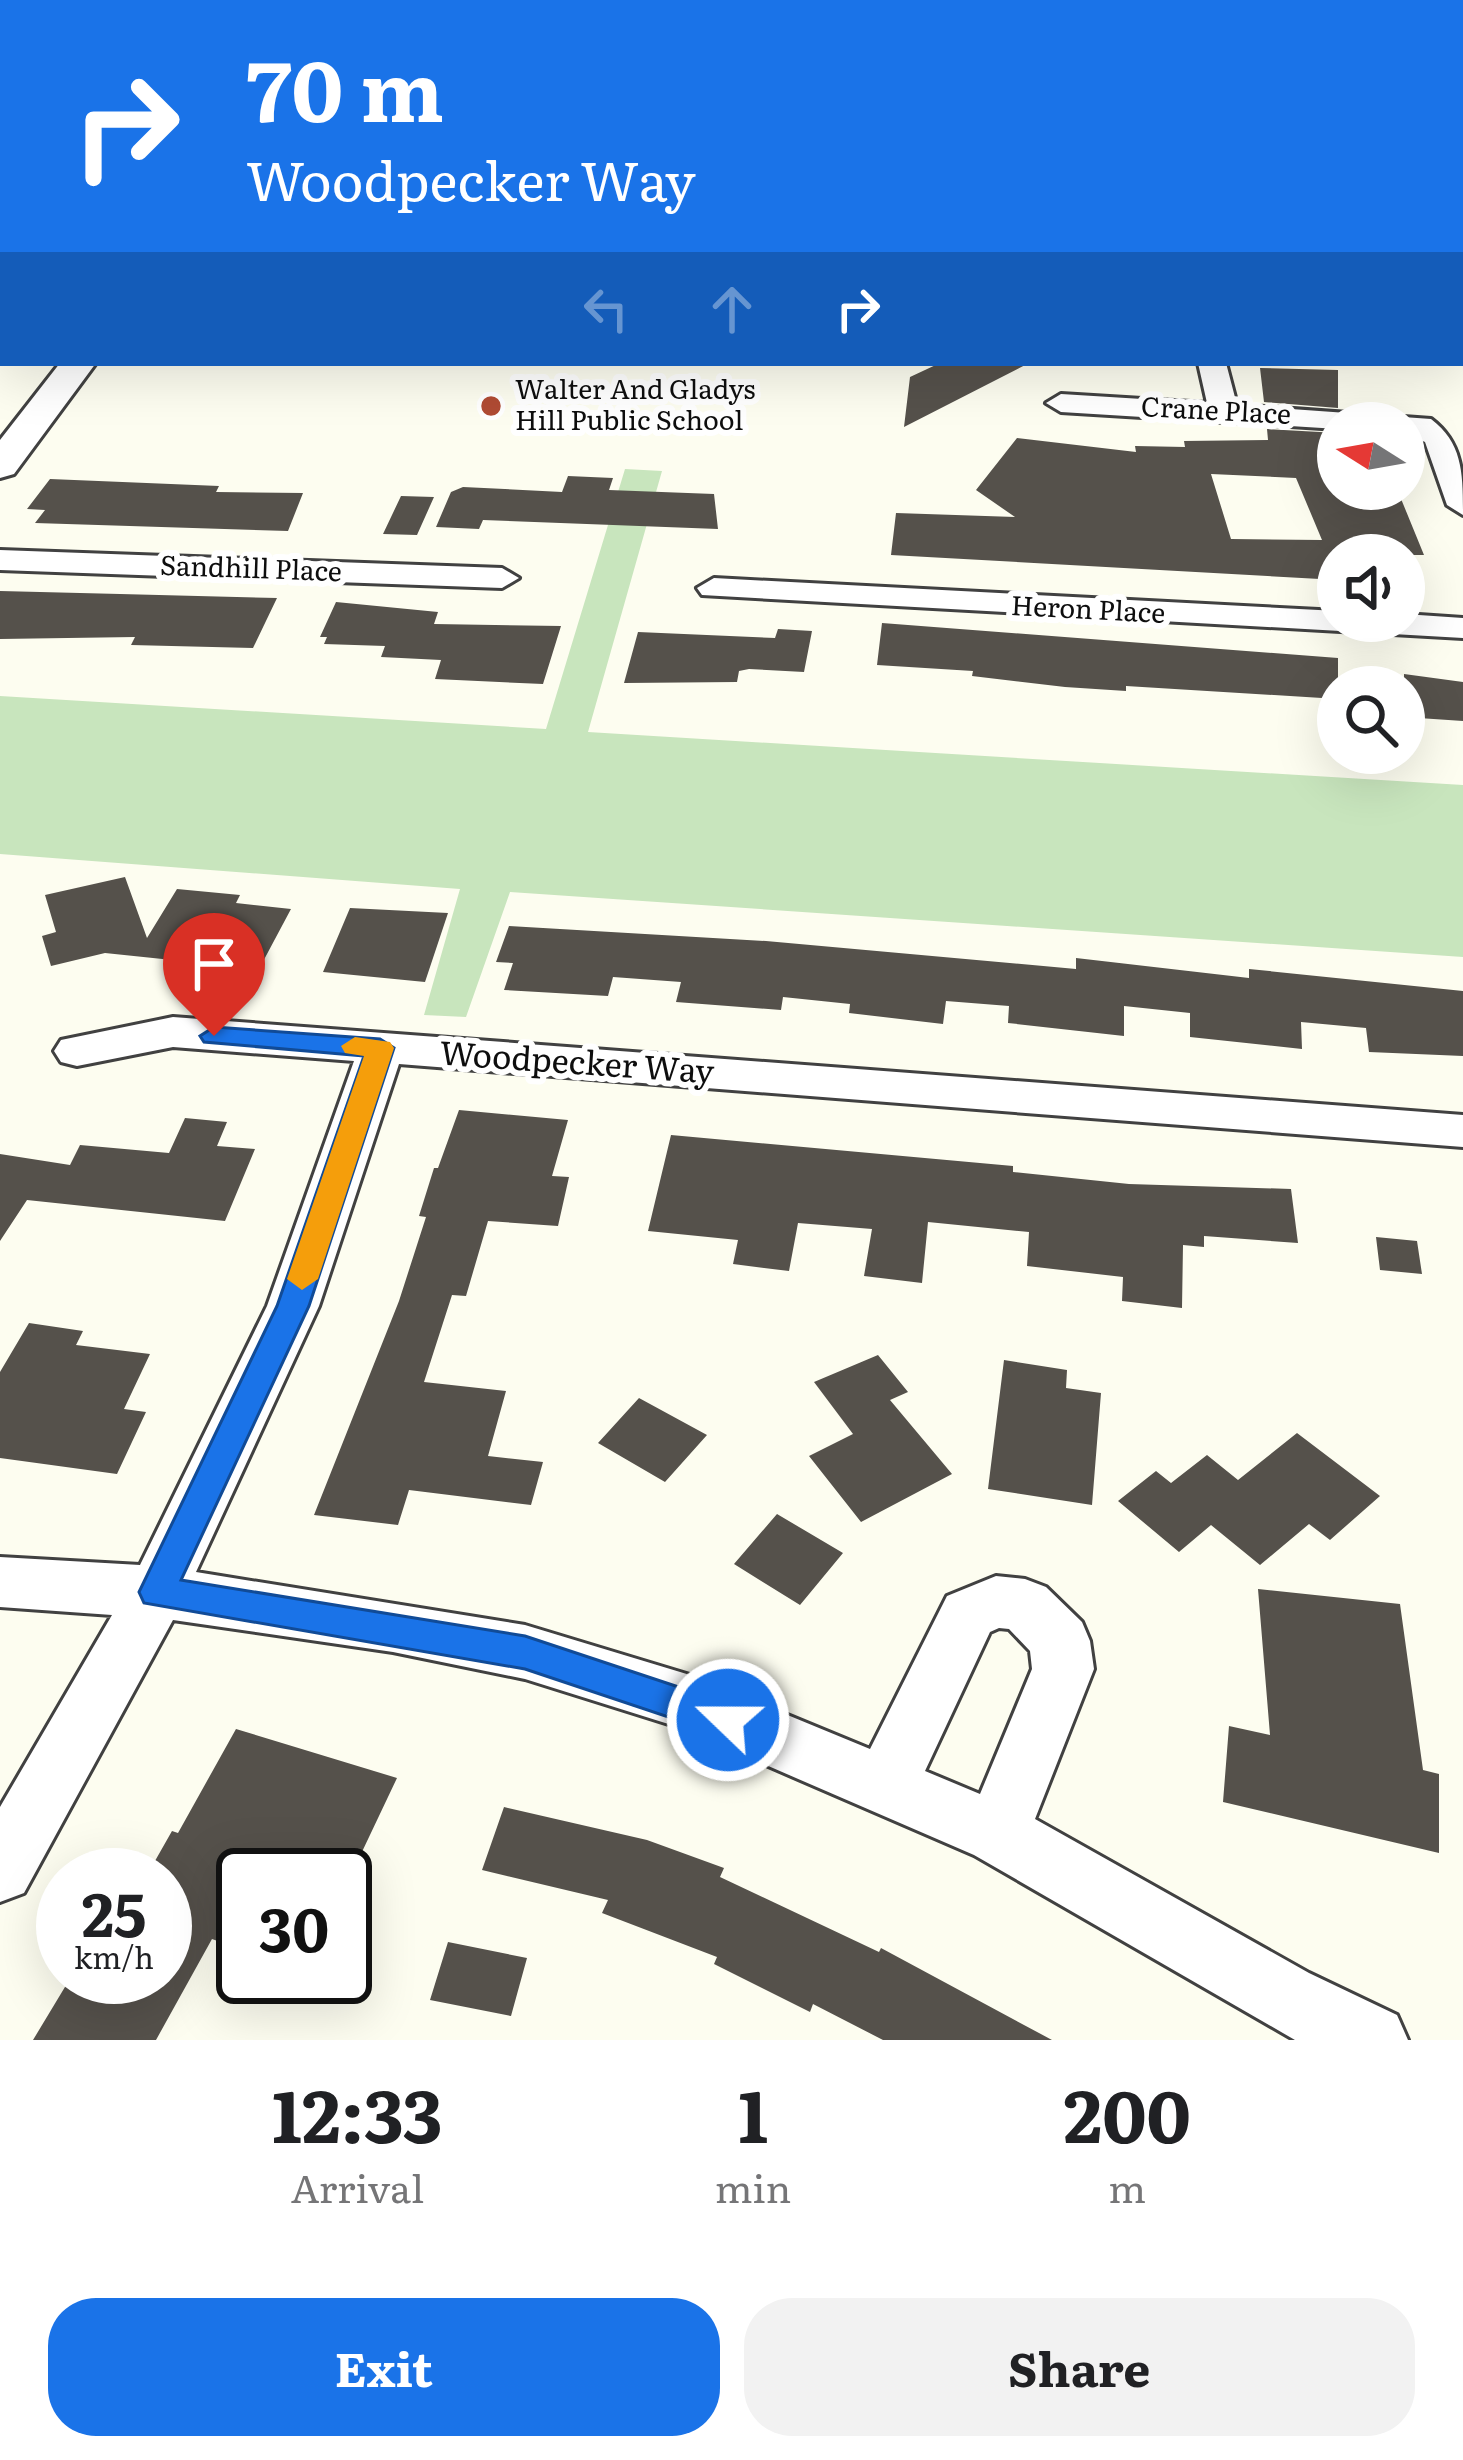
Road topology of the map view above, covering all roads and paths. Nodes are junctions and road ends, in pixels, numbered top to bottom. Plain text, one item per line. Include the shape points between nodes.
1 (76, 366) edge
2 (1212, 366) edge
3 (1061, 403) dead end
4 (1224, 412) junction
5 (0, 466) edge
6 (1463, 505) edge
7 (0, 560) edge
8 (502, 578) dead end
9 (714, 588) dead end
10 (1463, 628) edge
11 (380, 1048) junction
12 (77, 1051) dead end
13 (1463, 1131) edge
14 (0, 1582) edge
15 (157, 1592) junction
16 (884, 1789) junction
17 (997, 1833) junction
18 (0, 1870) edge
19 (1372, 2040) edge

1 - 5 street
2 - 4 street
3 - 4 street, Crane Place
4 - 6 street, Crane Place via 1420,425 1439,438
7 - 8 street, Sandhill Place
9 - 10 street, Heron Place
11 - 12 street, Woodpecker Way via 172,1032
11 - 13 street, Woodpecker Way
11 - 15 street via 293,1306
14 - 15 street
15 - 16 street via 525,1652 690,1703
15 - 18 street
16 - 17 street
16 - 17 street via 968,1615 996,1602 1025,1605 1060,1641 1063,1669
17 - 19 street

